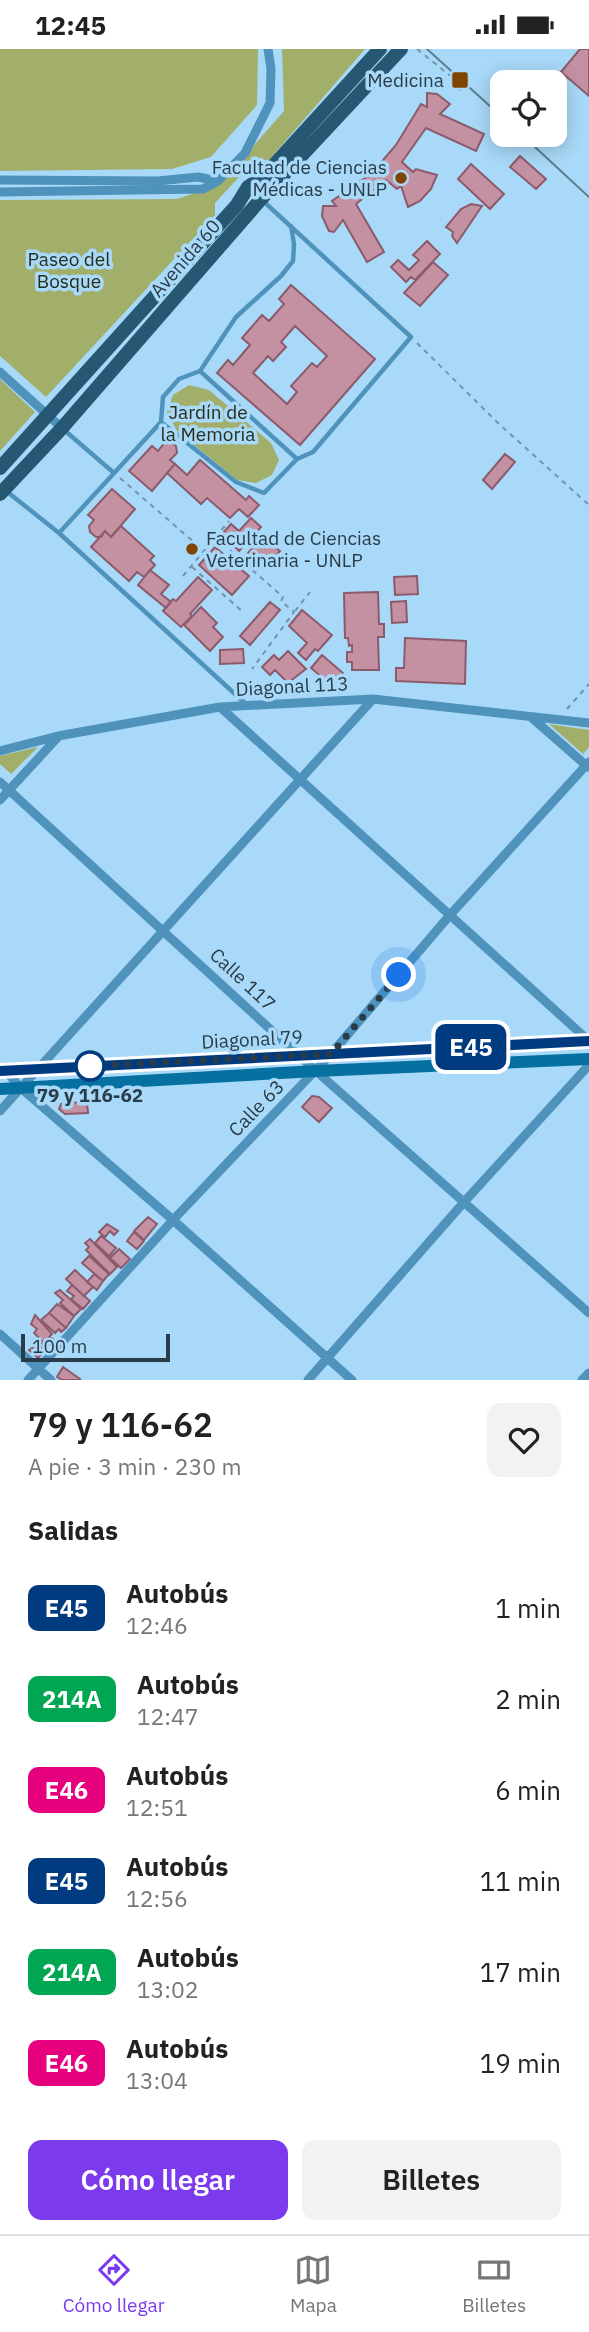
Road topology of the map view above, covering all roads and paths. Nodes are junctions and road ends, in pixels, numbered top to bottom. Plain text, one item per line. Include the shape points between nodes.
1 (268, 49) edge
2 (380, 49) edge
3 (401, 49) edge
4 (417, 49) edge
5 (460, 80) dead end
6 (0, 180) edge
7 (218, 181) junction
8 (248, 187) junction
9 (0, 192) edge
10 (261, 199) junction
11 (291, 226) junction
12 (411, 337) junction
13 (200, 371) junction
14 (0, 372) edge
15 (47, 416) junction
16 (162, 422) junction
17 (62, 429) junction
18 (297, 459) junction
19 (0, 468) edge
20 (114, 473) junction
21 (2, 492) edge
22 (589, 505) edge
23 (229, 521) dead end
24 (59, 533) junction
25 (215, 537) junction
26 (203, 550) junction
27 (191, 566) junction
28 (183, 576) dead end
29 (310, 592) dead end
30 (243, 612) dead end
31 (294, 612) junction
32 (252, 669) dead end
33 (589, 684) edge
34 (373, 699) junction
35 (248, 706) junction
36 (220, 708) junction
37 (531, 716) junction
38 (558, 719) junction
39 (589, 723) edge
40 (58, 736) junction
41 (0, 751) edge
42 (588, 765) edge
43 (300, 780) junction
44 (0, 782) edge
45 (9, 790) junction
46 (0, 800) edge
47 (450, 915) junction
48 (163, 929) junction
49 (589, 1041) edge
50 (331, 1054) junction
51 (299, 1056) junction
52 (589, 1059) edge
53 (589, 1065) edge
54 (2, 1069) edge
55 (36, 1069) junction
56 (316, 1071) junction
57 (21, 1088) junction
58 (0, 1089) edge
59 (0, 1111) edge
60 (465, 1201) junction
61 (173, 1220) junction
62 (589, 1313) edge
63 (0, 1334) edge
64 (328, 1358) junction
65 (38, 1369) junction
66 (589, 1373) edge
67 (28, 1380) edge
68 (51, 1380) edge
69 (308, 1380) edge
70 (352, 1380) edge
71 (582, 1380) edge

1 - 7 street via 270,103 244,153
2 - 8 main road, Avenida 60 via 264,176
3 - 10 main road, Avenida 60
4 - 5 path
6 - 7 street via 198,177
7 - 9 street via 203,189
8 - 10 lane
8 - 15 main road, Avenida 60 via 237,205
10 - 11 lane
10 - 17 main road, Avenida 60
11 - 12 lane
11 - 13 lane via 293,261 236,317
12 - 18 lane via 313,452
12 - 22 path
13 - 16 lane via 179,379 163,397
13 - 18 lane
14 - 15 street
15 - 17 street
15 - 19 main road, Avenida 60
16 - 18 lane via 236,482 264,493
16 - 20 lane
17 - 20 lane
17 - 21 main road, Avenida 60
20 - 24 lane
20 - 26 path
21 - 24 lane
23 - 25 path
24 - 35 lane
25 - 26 path
25 - 31 path
26 - 27 path
27 - 28 path
27 - 30 path
29 - 31 path
31 - 32 path
33 - 38 path
34 - 35 street, Diagonal 113
34 - 37 street, Diagonal 113
34 - 43 street
35 - 36 street, Diagonal 113
36 - 40 street, Diagonal 113
36 - 43 street
37 - 38 street, Diagonal 113
37 - 42 street
38 - 39 street, Diagonal 113
40 - 41 street, Diagonal 113
40 - 45 street
42 - 47 street, Calle 63
43 - 47 street
43 - 48 street
44 - 45 street, Calle 117
45 - 46 street
45 - 48 street, Calle 117
47 - 49 street
47 - 50 street, Calle 63
48 - 51 street, Calle 117
48 - 55 street
49 - 50 main road, Diagonal 79
50 - 51 main road, Diagonal 79
50 - 56 street, Calle 63
51 - 55 main road, Diagonal 79
51 - 56 street, Calle 117
52 - 56 main road, Diagonal 79
53 - 60 street
54 - 55 main road, Diagonal 79
54 - 57 street
55 - 57 street
56 - 57 main road, Diagonal 79
56 - 60 street, Calle 117
56 - 61 street, Calle 63
57 - 58 main road, Diagonal 79
57 - 59 street
57 - 61 street
60 - 62 street, Calle 117
60 - 64 street
61 - 64 street
61 - 65 street, Calle 63
63 - 65 street
64 - 69 street
64 - 70 street
65 - 67 street, Calle 63
65 - 68 street
66 - 71 street

